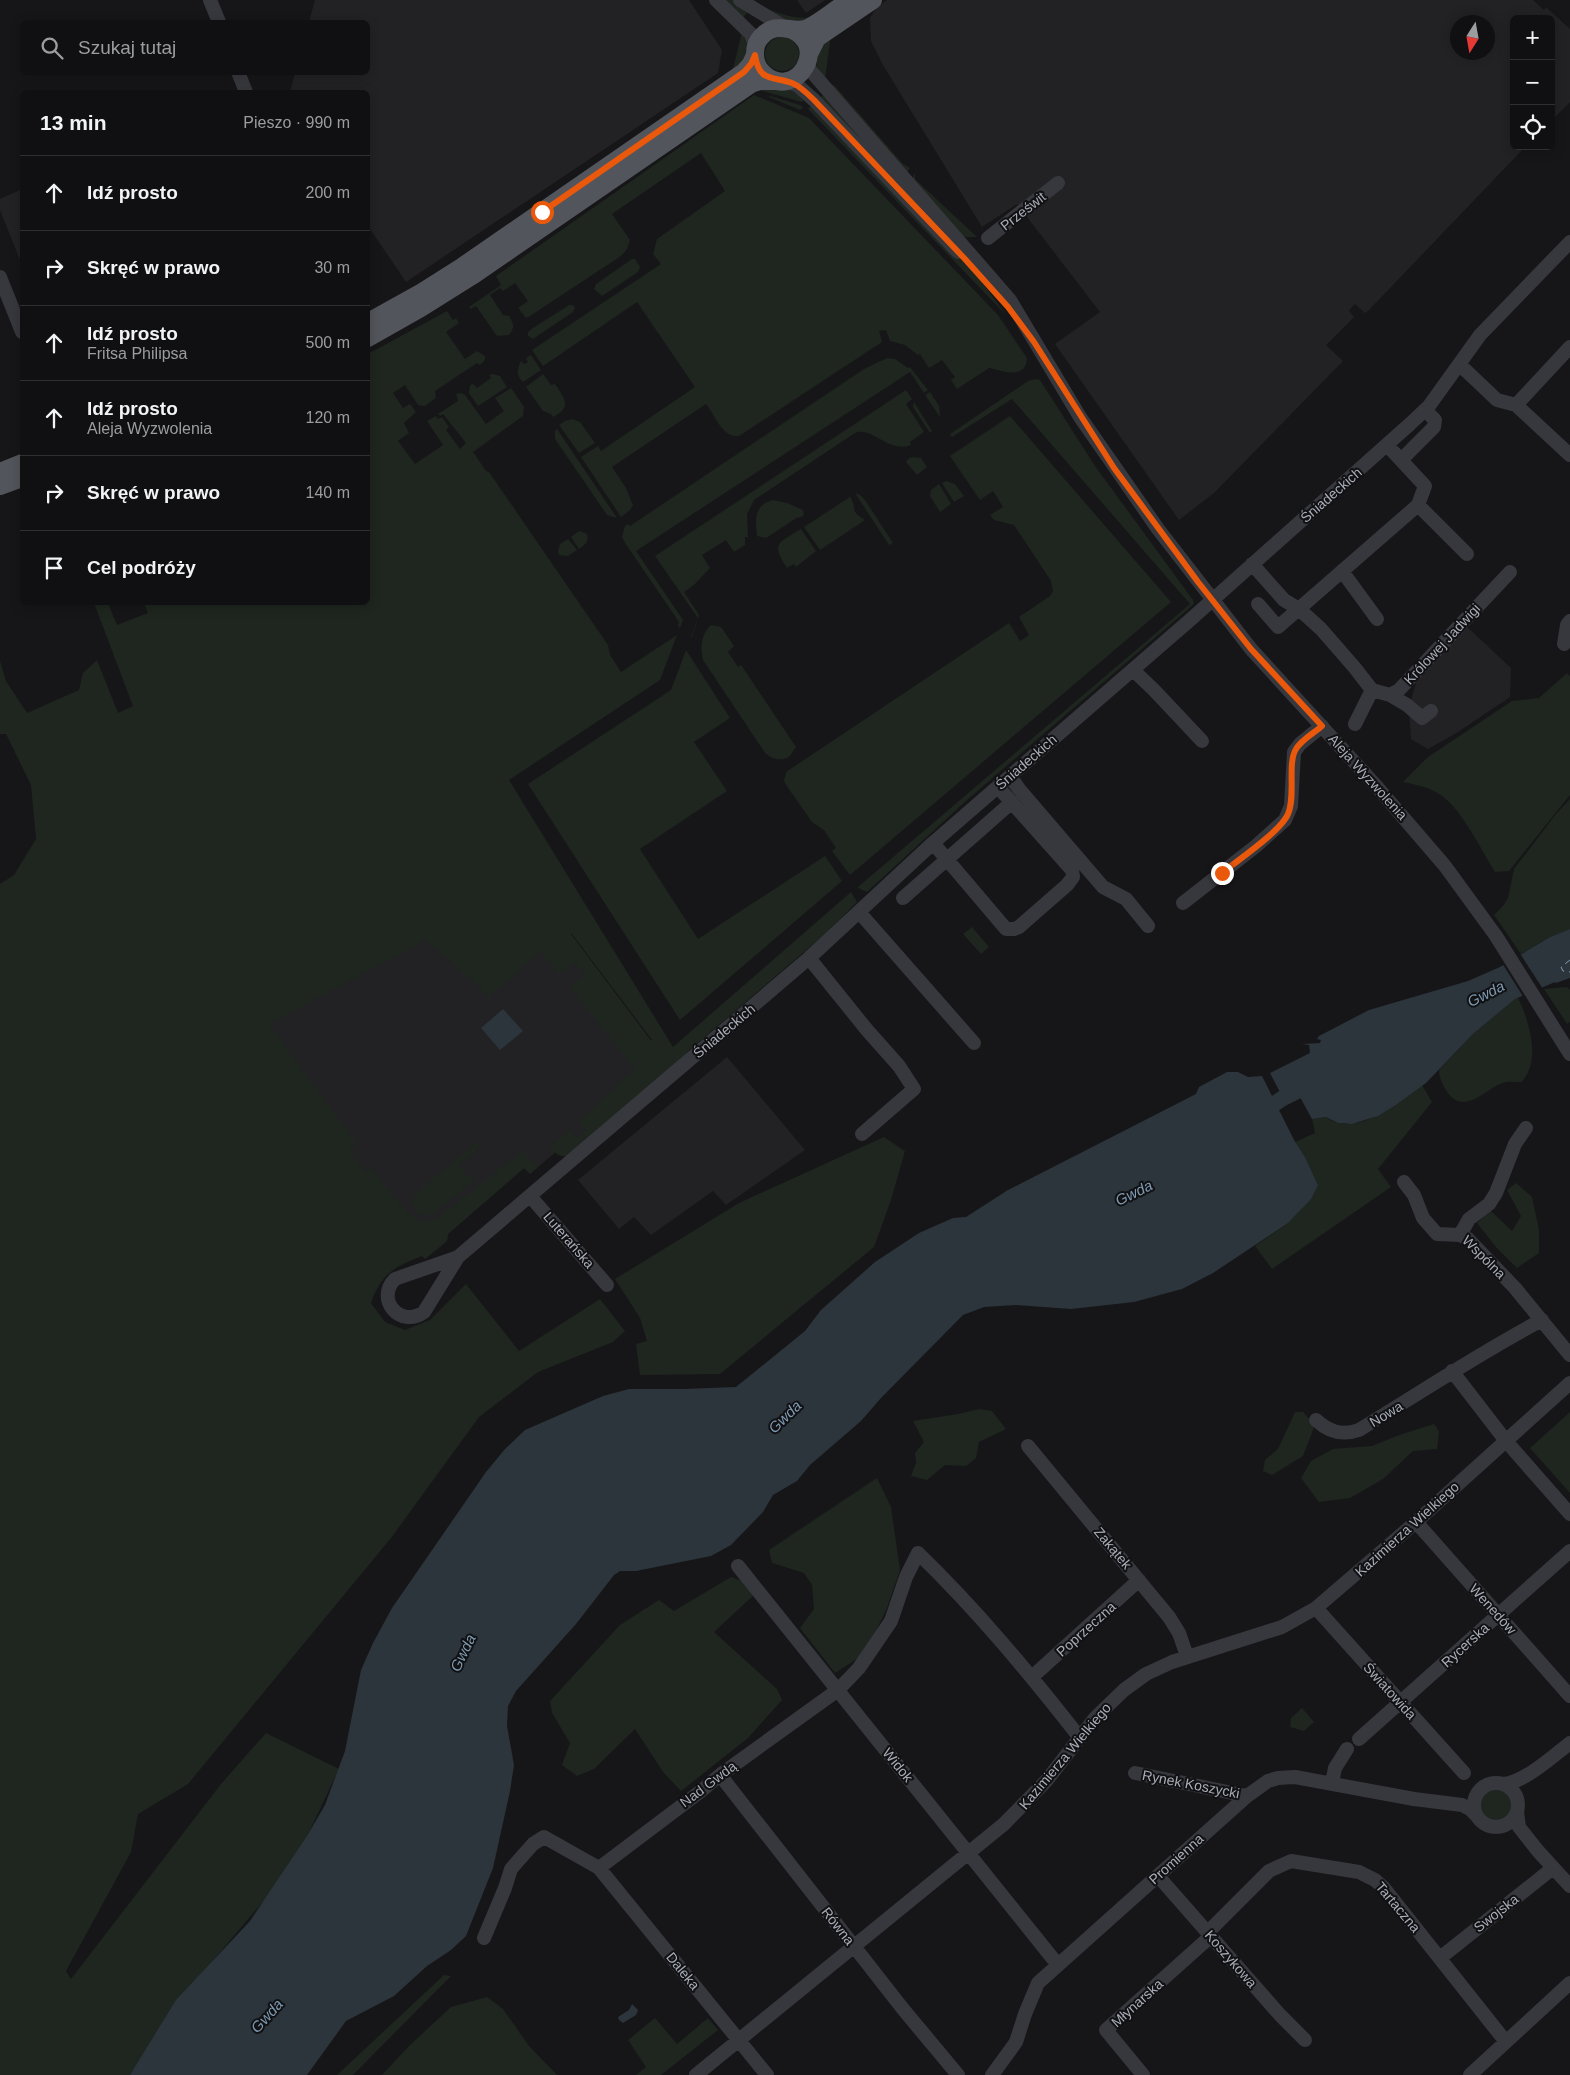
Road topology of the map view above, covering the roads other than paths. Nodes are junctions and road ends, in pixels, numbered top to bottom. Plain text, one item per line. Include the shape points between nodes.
1 (210, 0) edge
2 (716, 0) edge
3 (740, 0) edge
4 (849, 0) edge
5 (872, 0) edge
6 (218, 20) edge
7 (788, 28) junction
8 (755, 51) junction
9 (808, 57) junction
10 (239, 75) edge
11 (782, 81) junction
12 (245, 90) edge
13 (1058, 183) dead end
14 (988, 238) dead end
15 (1570, 242) edge
16 (0, 277) edge
17 (370, 321) edge
18 (20, 327) edge
19 (370, 337) edge
20 (1034, 342) junction
21 (1570, 347) edge
22 (1459, 364) junction
23 (1516, 405) junction
24 (1426, 410) junction
25 (1387, 445) junction
26 (1570, 455) edge
27 (1401, 460) junction
28 (20, 464) edge
29 (0, 472) edge
30 (20, 479) edge
31 (0, 486) edge
32 (1418, 505) junction
33 (1467, 554) dead end
34 (1252, 564) junction
35 (1342, 571) junction
36 (1510, 572) dead end
37 (1212, 600) junction
38 (1258, 604) dead end
39 (1299, 609) junction
40 (1377, 619) dead end
41 (1570, 621) edge
42 (1564, 644) dead end
43 (1133, 670) junction
44 (1372, 690) junction
45 (1390, 695) junction
46 (1431, 711) dead end
47 (1355, 724) dead end
48 (1322, 726) junction
49 (1202, 741) dead end
50 (1010, 776) junction
51 (998, 787) junction
52 (1012, 802) junction
53 (933, 843) junction
54 (948, 859) junction
55 (902, 898) dead end
56 (1183, 903) dead end
57 (859, 912) junction
58 (1148, 926) dead end
59 (810, 958) junction
60 (974, 1043) dead end
61 (1570, 1054) edge
62 (1526, 1128) dead end
63 (862, 1134) dead end
64 (1404, 1182) dead end
65 (530, 1196) junction
66 (1460, 1235) junction
67 (458, 1257) junction
68 (607, 1285) dead end
69 (1542, 1320) junction
70 (1570, 1355) edge
71 (1452, 1371) junction
72 (1570, 1383) edge
73 (1316, 1420) dead end
74 (1506, 1442) junction
75 (1028, 1446) dead end
76 (1570, 1514) edge
77 (1416, 1522) junction
78 (1570, 1551) edge
79 (738, 1566) dead end
80 (1139, 1580) junction
81 (1316, 1608) junction
82 (1498, 1615) junction
83 (1187, 1656) junction
84 (1032, 1677) junction
85 (838, 1690) junction
86 (1570, 1696) edge
87 (1401, 1703) junction
88 (1080, 1738) junction
89 (1359, 1739) dead end
90 (1570, 1743) edge
91 (1348, 1749) dead end
92 (1544, 1764) junction
93 (1135, 1773) dead end
94 (1464, 1773) dead end
95 (720, 1775) junction
96 (1332, 1783) junction
97 (1503, 1784) junction
98 (1481, 1789) junction
99 (1247, 1796) junction
100 (1434, 1801) junction
101 (1517, 1808) junction
102 (1476, 1815) junction
103 (1500, 1826) junction
104 (1538, 1851) junction
105 (969, 1854) junction
106 (599, 1868) junction
107 (1553, 1868) junction
108 (1158, 1876) junction
109 (1570, 1886) edge
110 (1209, 1934) junction
111 (484, 1938) dead end
112 (854, 1947) junction
113 (1440, 1958) junction
114 (1058, 1965) junction
115 (1570, 1983) edge
116 (739, 2040) junction
117 (1305, 2040) dead end
118 (1506, 2042) junction
119 (696, 2075) edge
120 (767, 2075) edge
121 (958, 2075) edge
122 (992, 2075) edge
123 (1143, 2075) edge
124 (1470, 2075) edge

1 - 6 street
2 - 8 street via 751,34
3 - 7 street
4 - 7 main road via 807,28
5 - 9 main road via 817,38
7 - 8 main road via 774,28 767,32 758,40
7 - 9 main road via 804,38
8 - 11 main road via 762,72 769,78
8 - 17 main road via 744,72 442,279
9 - 11 main road via 801,73
9 - 20 street via 810,70 821,84 994,281 1020,314
10 - 12 street
11 - 19 main road via 751,84 472,276
11 - 20 street via 796,85 814,100 995,292
13 - 14 street, Prześwit
15 - 22 street, Śniadeckich via 1484,331
16 - 18 street
20 - 37 street, Aleja Wyzwolenia via 1114,468
21 - 23 street
22 - 23 street via 1497,400
22 - 24 street, Śniadeckich
23 - 26 street
24 - 25 street, Śniadeckich
24 - 27 street via 1435,420 1434,427
25 - 27 street
25 - 34 street, Śniadeckich
27 - 32 street via 1425,486
28 - 29 main road
30 - 31 main road
32 - 33 street
32 - 35 street
34 - 37 street, Śniadeckich
34 - 39 street via 1284,600
35 - 39 street
35 - 40 street
36 - 45 street, Królowej Jadwigi via 1399,690
37 - 43 street, Śniadeckich
37 - 48 street, Aleja Wyzwolenia via 1251,649
38 - 39 street via 1278,627
39 - 44 street via 1321,628
41 - 42 street
43 - 49 street
43 - 50 street, Śniadeckich
44 - 45 street, Królowej Jadwigi
44 - 47 street
45 - 46 street via 1422,718
48 - 56 street via 1294,752 1291,806 1283,822
48 - 61 street, Aleja Wyzwolenia via 1410,824 1480,913
50 - 51 street, Śniadeckich
50 - 58 street via 1103,887 1126,899
51 - 52 street
51 - 53 street, Śniadeckich
52 - 54 street
52 - 54 street via 1073,873 1069,883 1047,903 1016,928 1006,929
53 - 54 street
53 - 57 street, Śniadeckich
54 - 55 street
57 - 59 street, Śniadeckich
57 - 60 street
59 - 63 street via 899,1066 914,1089
59 - 65 street, Śniadeckich
62 - 66 street, Wspólna via 1515,1144 1496,1193 1489,1204 1469,1220
64 - 66 street via 1414,1194 1423,1218 1437,1234
65 - 67 street, Śniadeckich
65 - 68 street, Luterańska
66 - 69 street, Wspólna via 1475,1246
67 - 67 street via 395,1279 387,1292 392,1310 406,1317 421,1314
69 - 70 street, Wspólna
69 - 71 street, Nowa
71 - 73 street, Nowa via 1359,1430 1337,1432
71 - 74 street
72 - 74 street, Kazimierza Wielkiego
74 - 76 street
74 - 77 street, Kazimierza Wielkiego
75 - 80 street, Zakątek
77 - 81 street, Kazimierza Wielkiego
77 - 82 street, Wenedów
78 - 82 street, Rycerska
79 - 85 street, Widok
80 - 83 street, Zakątek via 1175,1626
80 - 84 street, Poprzeczna
81 - 83 street, Kazimierza Wielkiego via 1282,1627
81 - 87 street, Światowida
82 - 86 street, Wenedów
82 - 87 street, Rycerska
83 - 88 street, Kazimierza Wielkiego via 1155,1670 1124,1690 1100,1712
84 - 85 street, Nad Gwdą via 918,1553 891,1621 859,1668
84 - 88 street
85 - 95 street, Nad Gwdą
85 - 105 street, Widok
87 - 89 street, Rycerska
87 - 94 street, Światowida
88 - 105 street, Kazimierza Wielkiego via 1029,1800
90 - 92 street
91 - 96 street via 1335,1768
92 - 97 street via 1514,1782
92 - 101 street via 1522,1790
93 - 99 street, Rynek Koszycki
95 - 106 street, Nad Gwdą
95 - 112 street, Równa
96 - 99 street, Promienna via 1295,1777 1278,1778
96 - 100 street, Promienna
97 - 98 street via 1491,1783
97 - 101 street via 1513,1791
98 - 100 street, Promienna via 1465,1797
98 - 102 street via 1474,1801
99 - 108 street, Promienna
100 - 102 street, Promienna via 1467,1807
101 - 103 street via 1510,1822
101 - 104 street via 1519,1826
102 - 103 street via 1486,1824
103 - 104 street
104 - 107 street
105 - 112 street, Kazimierza Wielkiego
105 - 114 street, Widok
106 - 111 street via 544,1837 510,1869
106 - 116 street, Daleka
107 - 109 street
107 - 113 street, Swojska
108 - 110 street, Koszykowa
108 - 114 street, Promienna
110 - 113 street, Tartaczna via 1269,1871 1291,1861 1359,1872 1375,1880
110 - 117 street, Koszykowa
110 - 123 street, Młynarska via 1106,2030
112 - 116 street, Kazimierza Wielkiego
112 - 121 street, Równa
113 - 118 street, Tartaczna
114 - 122 street, Promienna via 1038,1983 1016,2042
115 - 118 street
116 - 119 street, Kazimierza Wielkiego
116 - 120 street, Daleka
118 - 124 street

